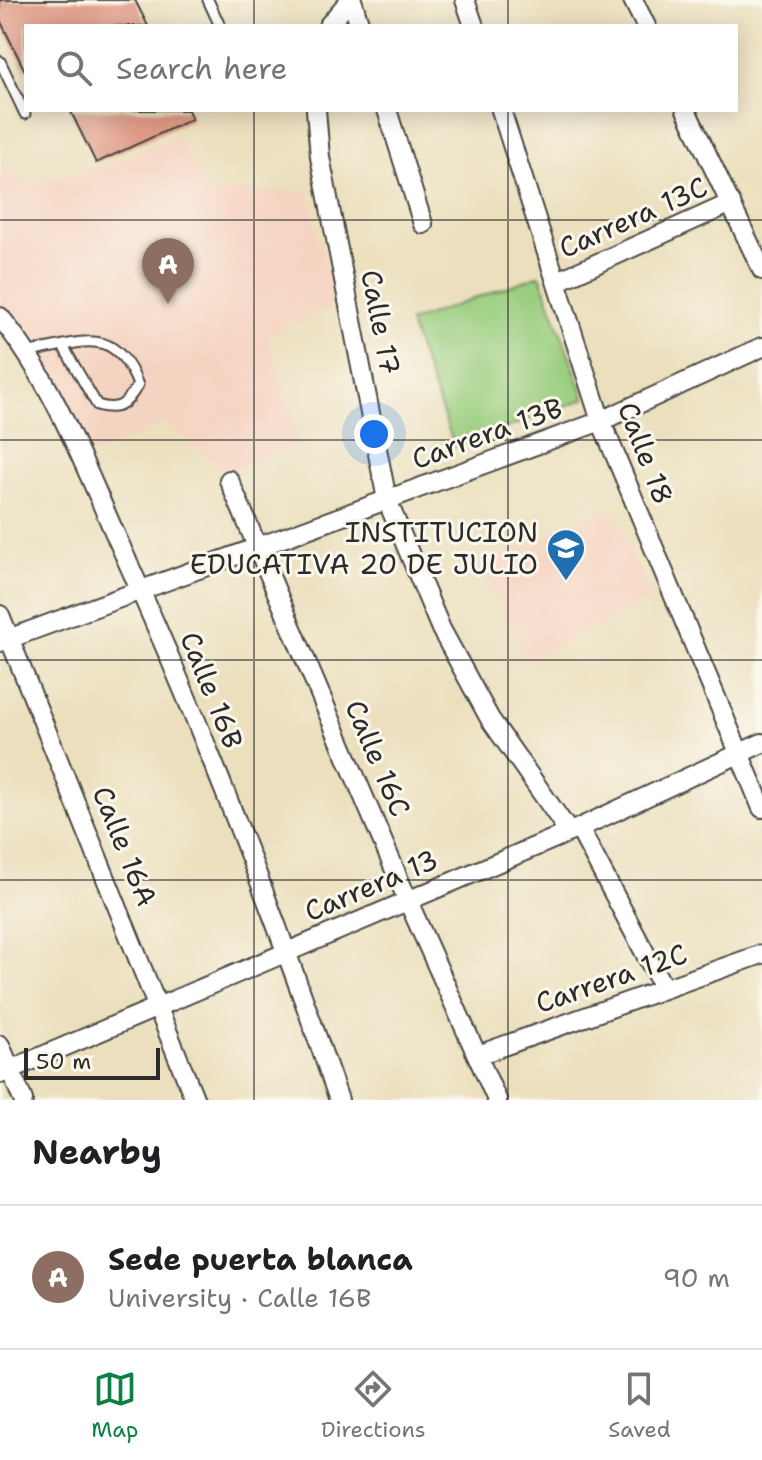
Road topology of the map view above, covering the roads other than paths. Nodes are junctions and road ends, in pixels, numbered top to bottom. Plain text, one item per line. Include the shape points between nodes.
1 (208, 0) edge
2 (351, 0) edge
3 (465, 0) edge
4 (219, 24) edge
5 (330, 24) edge
6 (359, 24) edge
7 (473, 24) edge
8 (0, 61) edge
9 (24, 112) edge
10 (316, 112) edge
11 (388, 112) edge
12 (502, 112) edge
13 (687, 112) edge
14 (731, 203) junction
15 (423, 224) dead end
16 (762, 270) edge
17 (558, 281) junction
18 (0, 317) edge
19 (63, 346) junction
20 (762, 347) edge
21 (29, 352) junction
22 (601, 421) junction
23 (229, 480) dead end
24 (387, 500) junction
25 (260, 547) junction
26 (141, 591) junction
27 (0, 615) edge
28 (6, 640) edge
29 (762, 743) edge
30 (737, 754) junction
31 (762, 808) edge
32 (574, 830) junction
33 (408, 901) junction
34 (287, 951) junction
35 (762, 954) edge
36 (664, 989) junction
37 (159, 1005) junction
38 (0, 1045) edge
39 (478, 1055) junction
40 (5, 1072) edge
41 (23, 1100) edge
42 (195, 1100) edge
43 (339, 1100) edge
44 (497, 1100) edge

1 - 4 lane
2 - 5 street
2 - 6 street
3 - 7 street
8 - 9 lane
10 - 24 street, Calle 17 via 320,157
11 - 15 street
12 - 17 street, Calle 18
13 - 14 street
14 - 16 street
14 - 17 street, Carrera 13C
17 - 22 street, Calle 18
18 - 21 street, Calle 16B
19 - 19 lane via 97,405 112,409 126,404 138,385 119,348 100,339
19 - 21 lane
20 - 22 street, Carrera 13B
21 - 26 street, Calle 16B
22 - 24 street, Carrera 13B
22 - 30 street, Calle 18
23 - 25 street, Calle 16C
24 - 25 street, Carrera 13B
24 - 32 street, Calle 17 via 448,642 490,719
25 - 26 street, Carrera 13B
25 - 33 street, Calle 16C
26 - 28 street, Carrera 13B
26 - 34 street, Calle 16B
27 - 28 street, Calle 16A
28 - 37 street, Calle 16A
29 - 30 street, Carrera 13
30 - 31 street, Calle 18
30 - 32 street, Carrera 13
32 - 33 street, Carrera 13
32 - 36 street, Calle 17
33 - 34 street, Carrera 13
33 - 39 street, Calle 16C
34 - 37 street, Carrera 13
34 - 43 street, Calle 16B
35 - 36 street, Carrera 12C
36 - 39 street, Carrera 12C
37 - 40 street, Carrera 13
37 - 42 street, Calle 16A
38 - 40 street
39 - 44 street, Calle 16C
40 - 41 street

